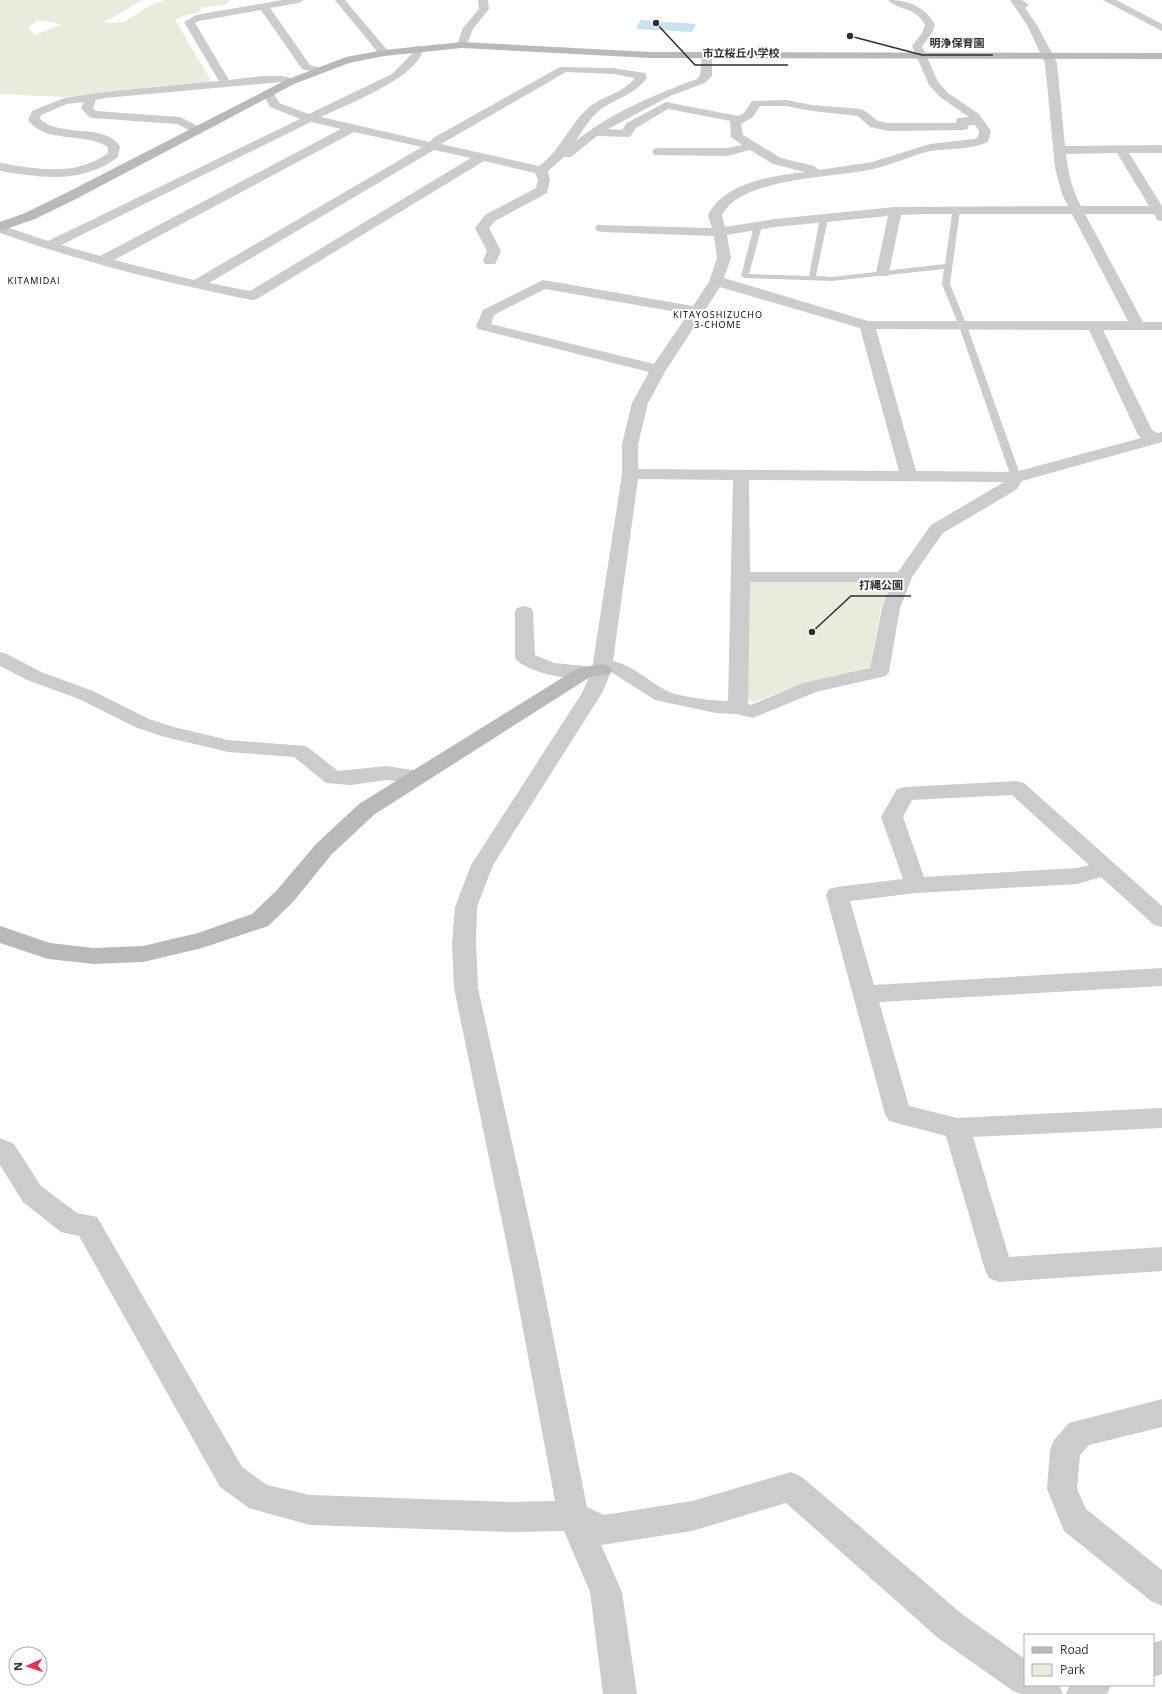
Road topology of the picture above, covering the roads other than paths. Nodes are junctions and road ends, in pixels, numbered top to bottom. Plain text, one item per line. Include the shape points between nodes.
1 (299, 0) edge
2 (340, 0) edge
3 (893, 0) edge
4 (1015, 0) edge
5 (1108, 0) edge
6 (487, 1) edge
7 (263, 6) junction
8 (1162, 28) edge
9 (462, 45) junction
10 (418, 49) junction
11 (384, 53) junction
12 (1047, 55) junction
13 (707, 56) junction
14 (922, 56) junction
15 (1162, 56) edge
16 (316, 70) junction
17 (290, 82) junction
18 (226, 84) junction
19 (269, 94) junction
20 (91, 97) junction
21 (309, 118) junction
22 (739, 120) junction
23 (979, 121) junction
24 (352, 128) junction
25 (198, 131) junction
26 (594, 132) junction
27 (434, 145) junction
28 (752, 146) junction
29 (1060, 150) junction
30 (1120, 150) junction
31 (1162, 150) edge
32 (658, 152) dead end
33 (560, 153) junction
34 (482, 157) junction
35 (0, 167) edge
36 (541, 170) junction
37 (816, 174) junction
38 (956, 210) junction
39 (1076, 210) junction
40 (894, 211) junction
41 (1161, 212) edge
42 (824, 218) junction
43 (758, 226) junction
44 (0, 228) edge
45 (602, 228) dead end
46 (720, 232) junction
47 (48, 246) junction
48 (104, 260) junction
49 (490, 261) dead end
50 (949, 266) junction
51 (883, 273) junction
52 (812, 278) junction
53 (716, 282) junction
54 (196, 285) junction
55 (696, 311) junction
56 (867, 325) junction
57 (963, 326) junction
58 (1094, 326) junction
59 (1138, 326) junction
60 (1162, 326) edge
61 (658, 370) junction
62 (1158, 438) edge
63 (630, 474) junction
64 (741, 475) junction
65 (909, 476) junction
66 (1016, 477) junction
67 (741, 577) junction
68 (903, 577) junction
69 (524, 612) dead end
70 (0, 658) edge
71 (597, 669) junction
72 (738, 708) junction
73 (417, 777) junction
74 (1105, 868) junction
75 (916, 885) junction
76 (1162, 919) edge
77 (0, 934) edge
78 (1162, 977) edge
79 (865, 994) junction
80 (1162, 1118) edge
81 (957, 1128) junction
82 (0, 1148) edge
83 (1162, 1259) edge
84 (1162, 1413) edge
85 (573, 1516) junction
86 (1162, 1590) edge
87 (1024, 1678) edge
88 (1035, 1686) edge
89 (1093, 1686) edge
90 (620, 1694) edge
91 (1046, 1694) edge
92 (1083, 1694) edge

1 - 7 street
2 - 11 street
3 - 14 street via 923,12 927,17 930,25 918,46
4 - 12 street via 1024,5 1018,6 1032,25
5 - 8 street
6 - 9 street via 484,9 468,28
7 - 16 street via 306,66
7 - 18 street via 196,18 189,22
9 - 10 street
9 - 13 street via 576,53
10 - 11 street
10 - 21 street via 418,55 396,76
11 - 16 street via 346,60
12 - 14 street
12 - 15 street
12 - 29 street via 1051,63
13 - 14 street
13 - 26 street via 706,76 701,81 666,94
14 - 23 street via 932,83
16 - 17 street
17 - 18 street via 281,79
17 - 19 street
18 - 20 street
19 - 21 street via 274,105
19 - 25 street
20 - 25 street via 87,108 92,114 180,121
20 - 35 street via 48,106 36,113 34,120 38,125 52,130 104,140 114,146 114,154 108,159 99,165 73,172 42,172
21 - 24 street
21 - 47 street
22 - 23 street via 749,116 756,103 786,103 861,113 874,124 888,126 964,126 961,121
22 - 26 street via 666,105 631,126 626,134
22 - 28 street via 735,122 737,137
23 - 37 street via 985,131 984,139 978,142 916,151 882,164
24 - 27 street
24 - 48 street
25 - 44 street via 36,213
26 - 33 street via 568,154
27 - 33 street via 564,69 641,75 633,89 598,107 581,121
27 - 34 street
27 - 54 street
28 - 32 street via 727,152
28 - 37 street via 777,160 810,169
29 - 30 street
29 - 39 street via 1061,168 1068,194
30 - 31 street
30 - 41 street
33 - 36 street
34 - 36 street
34 - 54 street via 252,296
36 - 49 street via 544,180 542,190 490,218 482,228 494,250
37 - 46 street via 776,181 740,192 722,203 715,215
38 - 39 street
38 - 40 street
38 - 50 lane
39 - 41 street
39 - 59 street
40 - 42 street
40 - 51 street
42 - 43 street
42 - 52 lane
43 - 46 street
43 - 52 lane via 744,276
44 - 47 street
45 - 46 street
46 - 53 street via 724,258
47 - 48 street
48 - 54 street
50 - 51 lane
50 - 57 lane via 946,284
51 - 52 lane via 832,279
53 - 55 street
53 - 56 street via 728,283
55 - 61 street
55 - 61 street via 543,284 488,313 483,326
56 - 57 street
56 - 65 street
57 - 58 street
57 - 66 lane
58 - 59 street
58 - 62 street via 1145,433
59 - 60 street
61 - 63 street via 640,402 630,444
62 - 66 street
63 - 64 street
63 - 71 street
64 - 65 street
64 - 67 street
65 - 66 street
66 - 68 street via 1010,486 937,529
67 - 68 street
67 - 72 street
68 - 72 street via 891,608 879,672 810,687 753,712
69 - 71 street via 525,658 536,665 557,670
70 - 73 street via 34,676 86,695 168,732 228,746 299,751 333,778 387,773
71 - 72 street via 618,668 662,696 716,708
71 - 73 street
71 - 85 street via 592,693 482,865 466,907 464,943 466,988 525,1265
73 - 77 street via 367,809 324,849 285,896 260,920 202,940 143,954 94,956 48,951
74 - 75 street via 1077,876
74 - 75 street via 1017,788 904,794 892,817
74 - 76 street
75 - 79 street via 836,895
78 - 79 street
79 - 81 street via 898,1114
80 - 81 street
81 - 83 street via 999,1270
82 - 85 street via 5,1151 32,1194 71,1224 86,1225 231,1477 260,1498 310,1510 510,1517
84 - 86 street via 1080,1433 1065,1450 1062,1489 1075,1520
85 - 87 street via 603,1530 692,1516 791,1487 950,1626
85 - 90 street via 606,1592
88 - 91 street
89 - 92 street

